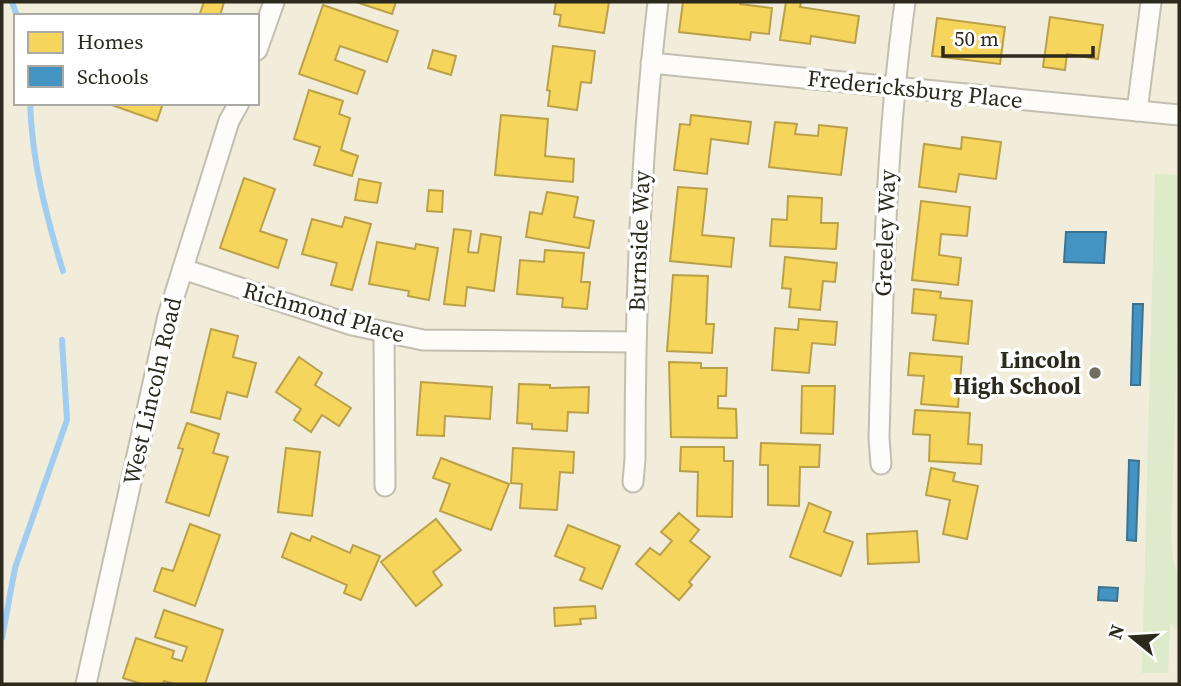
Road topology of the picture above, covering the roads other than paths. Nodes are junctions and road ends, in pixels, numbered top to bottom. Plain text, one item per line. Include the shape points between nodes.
1 (274, 2) edge
2 (658, 2) edge
3 (905, 2) edge
4 (1151, 2) edge
5 (259, 44) edge
6 (651, 63) junction
7 (895, 88) junction
8 (238, 105) edge
9 (1137, 111) junction
10 (1179, 115) edge
11 (183, 269) junction
12 (384, 333) junction
13 (635, 342) junction
14 (881, 464) dead end
15 (633, 482) dead end
16 (385, 486) dead end
17 (86, 684) edge

1 - 5 street
2 - 6 street, Burnside Way
3 - 7 street, Greeley Way
4 - 9 street
6 - 7 street, Fredericksburg Place
6 - 13 street, Burnside Way
7 - 9 street, Fredericksburg Place
7 - 14 street, Greeley Way via 885,212
8 - 11 street, West Lincoln Road
9 - 10 street, Fredericksburg Place
11 - 12 street, Richmond Place
11 - 17 street, West Lincoln Road via 162,343
12 - 13 street, Richmond Place via 423,340
12 - 16 street
13 - 15 street, Burnside Way

